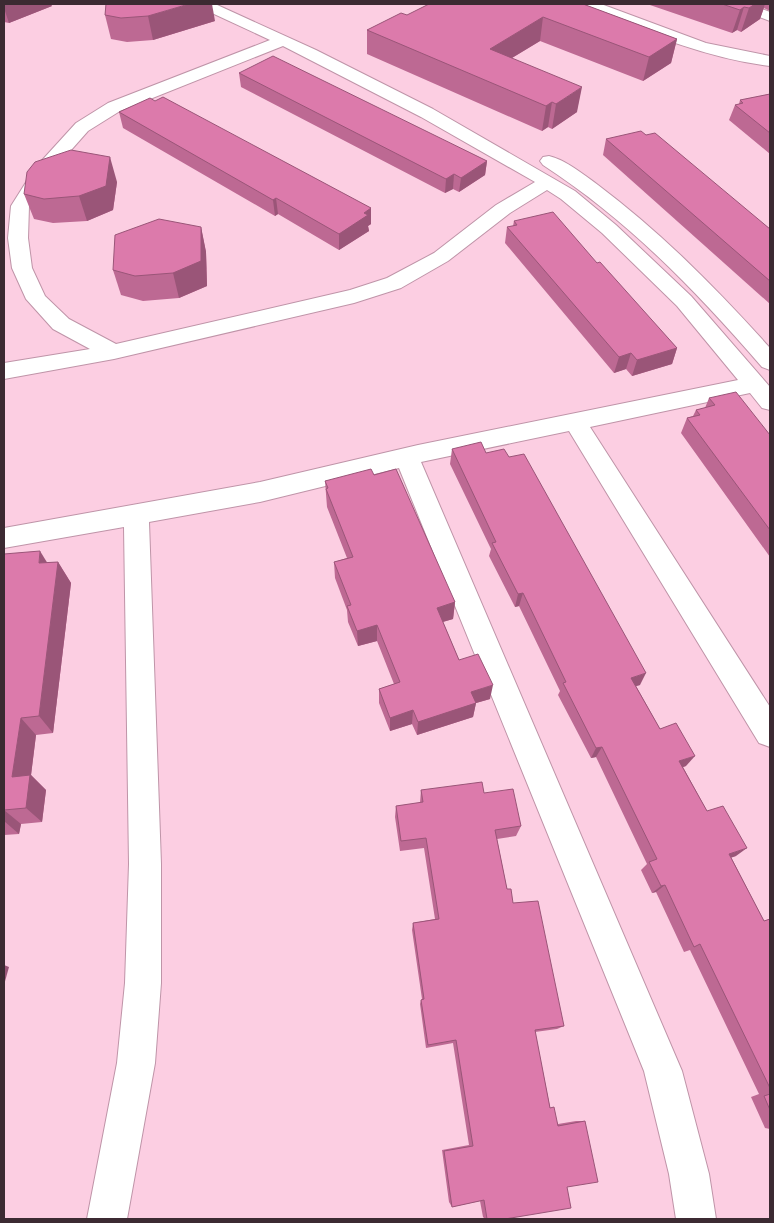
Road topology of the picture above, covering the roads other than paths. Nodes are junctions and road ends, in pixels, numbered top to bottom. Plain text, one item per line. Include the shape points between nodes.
1 (204, 4) edge
2 (235, 4) edge
3 (589, 4) edge
4 (737, 4) edge
5 (770, 16) edge
6 (283, 41) junction
7 (770, 62) edge
8 (498, 134) dead end
9 (532, 151) dead end
10 (548, 182) junction
11 (114, 352) junction
12 (770, 362) edge
13 (4, 372) edge
14 (763, 393) edge
15 (575, 422) junction
16 (407, 456) junction
17 (136, 513) junction
18 (4, 538) edge
19 (770, 733) edge
20 (107, 1219) edge
21 (696, 1219) edge

1 - 6 street
2 - 8 street
3 - 7 street via 710,50
4 - 5 street
6 - 10 street via 427,113
6 - 11 street via 114,107 82,127 41,172 20,206 18,238 22,268 36,299 62,324
9 - 12 street via 581,180 651,238 693,277
10 - 11 street via 503,209 441,257 394,283 354,296
10 - 14 street via 609,228 684,301
11 - 13 street
14 - 15 street
15 - 16 street
15 - 19 street
16 - 17 street via 260,492
16 - 21 street via 663,1071 689,1174
17 - 18 street
17 - 20 street via 145,864 143,983 136,1063

